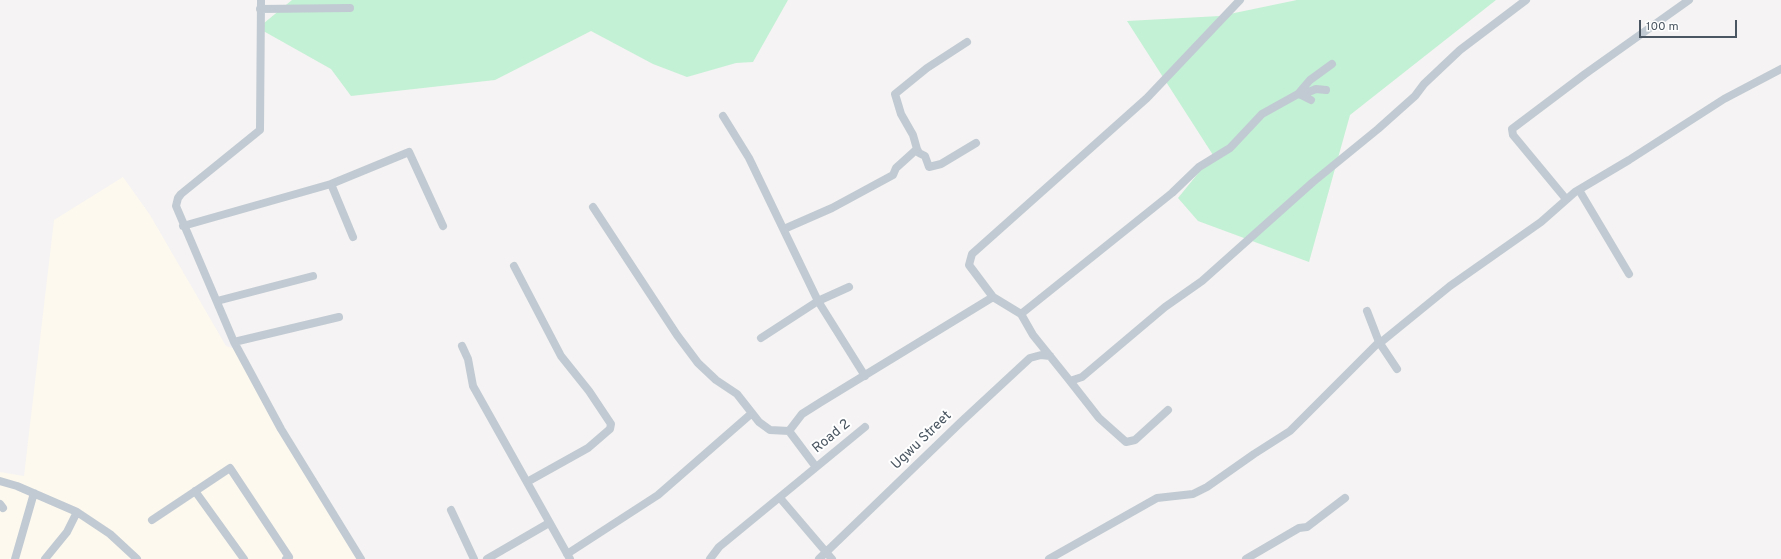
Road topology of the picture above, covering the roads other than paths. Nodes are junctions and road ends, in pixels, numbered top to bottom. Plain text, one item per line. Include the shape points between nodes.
1 (261, 0) edge
2 (1240, 0) edge
3 (1526, 0) edge
4 (1689, 0) edge
5 (350, 8) dead end
6 (260, 9) junction
7 (967, 42) dead end
8 (1332, 64) dead end
9 (1781, 69) edge
10 (1326, 90) dead end
11 (1299, 95) junction
12 (1311, 100) dead end
13 (723, 116) dead end
14 (976, 142) dead end
15 (917, 149) junction
16 (331, 184) junction
17 (1579, 190) junction
18 (1566, 199) junction
19 (593, 207) dead end
20 (183, 226) junction
21 (443, 226) dead end
22 (784, 229) junction
23 (353, 237) dead end
24 (514, 266) dead end
25 (1629, 274) dead end
26 (313, 276) dead end
27 (849, 287) dead end
28 (993, 297) junction
29 (217, 301) junction
30 (818, 301) junction
31 (1368, 311) dead end
32 (1021, 314) junction
33 (339, 317) dead end
34 (761, 338) dead end
35 (234, 342) junction
36 (1379, 343) junction
37 (462, 346) dead end
38 (1050, 356) junction
39 (1397, 369) dead end
40 (865, 376) junction
41 (1070, 381) junction
42 (1168, 410) dead end
43 (752, 413) junction
44 (865, 427) dead end
45 (789, 431) junction
46 (816, 467) junction
47 (0, 481) edge
48 (527, 482) junction
49 (195, 491) junction
50 (34, 493) junction
51 (780, 498) junction
52 (1345, 498) dead end
53 (451, 510) dead end
54 (77, 512) junction
55 (152, 520) dead end
56 (549, 523) junction
57 (826, 551) junction
58 (569, 556) edge
59 (15, 559) edge
60 (45, 559) edge
61 (137, 559) edge
62 (244, 559) edge
63 (286, 559) edge
64 (361, 559) edge
65 (474, 559) edge
66 (487, 559) edge
67 (710, 559) edge
68 (819, 559) edge
69 (832, 559) edge
70 (1049, 559) edge
71 (1246, 559) edge

1 - 6 street
2 - 28 street via 1148,98 972,254 969,265
3 - 41 street via 1460,50 1415,96 1202,281 1165,307 1082,377
4 - 18 street via 1512,130 1513,136
5 - 6 street
6 - 20 street via 260,130 178,198 176,206
7 - 15 street via 927,68 895,94
8 - 11 street via 1310,80
9 - 17 street via 1724,99
10 - 11 street via 1312,89
11 - 12 street
11 - 32 street via 1262,114 1230,148 1199,167 1172,193
13 - 22 street via 749,158
14 - 15 street via 942,164 929,167 925,156
15 - 22 street via 896,168 893,175 832,208
16 - 20 street
16 - 21 street via 409,152
16 - 23 street
17 - 18 street
17 - 25 street
18 - 36 street via 1541,222 1450,286
19 - 43 street via 698,363 716,380 737,394
20 - 29 street
22 - 30 street
24 - 48 street via 561,356 611,424 610,428 588,448
26 - 29 street
27 - 30 street
28 - 32 street
28 - 40 street
29 - 35 street
30 - 34 street
30 - 40 street
31 - 36 street
32 - 38 street via 1033,336
33 - 35 street
35 - 64 street via 285,435
36 - 39 street
36 - 70 street via 1290,431 1207,487 1193,494 1157,498
37 - 48 street via 468,359 473,386
38 - 41 street
38 - 57 street, Ugwu Street via 1030,358
40 - 45 street via 802,414
41 - 42 street via 1099,418 1126,442 1135,440
43 - 45 street via 770,430
43 - 58 street via 658,495
44 - 46 street, Road 2
45 - 46 street
46 - 51 street, Road 2
47 - 50 street
48 - 56 street
49 - 55 street
49 - 62 street
49 - 63 street via 230,468 288,557
50 - 54 street
50 - 59 street
51 - 57 street
51 - 67 street, Road 2 via 719,547
52 - 71 street via 1307,527 1298,528
53 - 65 street
54 - 60 street via 67,532
54 - 61 street via 110,534
56 - 58 street
56 - 66 street
57 - 68 street, Ugwu Street
57 - 69 street

